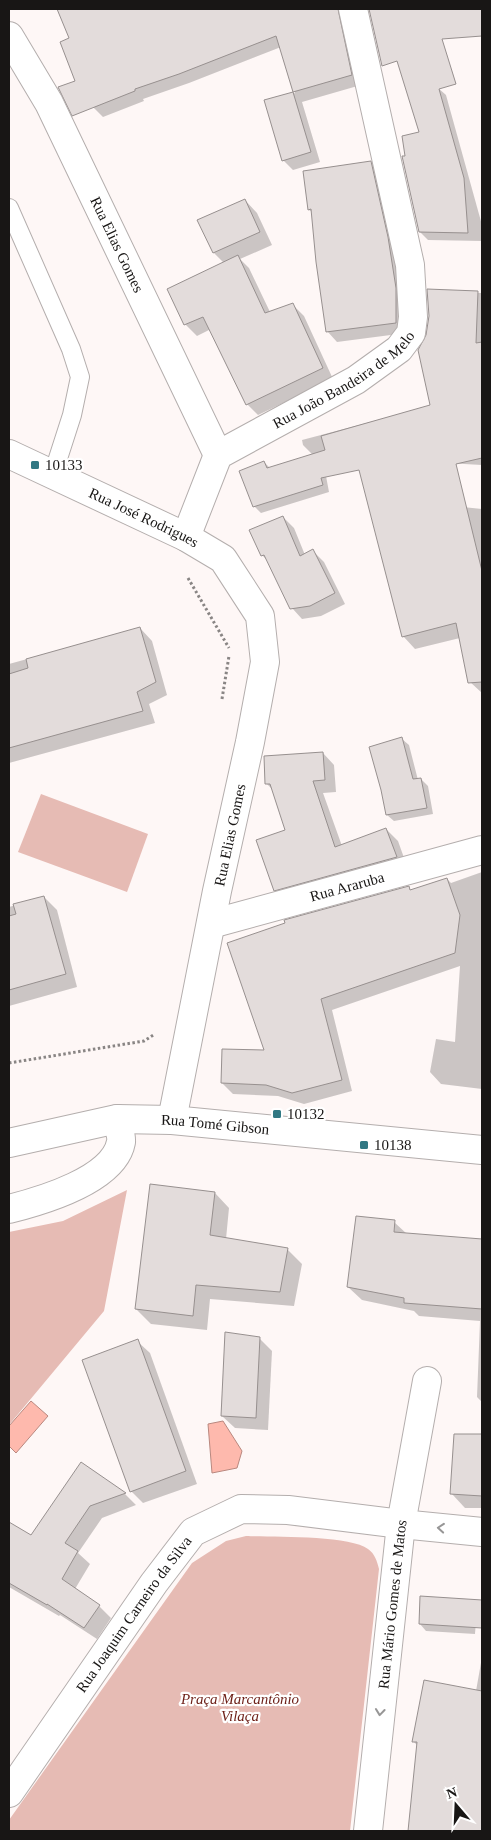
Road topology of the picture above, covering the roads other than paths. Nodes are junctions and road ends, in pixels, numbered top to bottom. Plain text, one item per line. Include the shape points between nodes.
1 (353, 9) edge
2 (9, 36) edge
3 (9, 208) edge
4 (9, 454) edge
5 (218, 455) junction
6 (53, 474) junction
7 (186, 537) junction
8 (223, 559) joint
9 (482, 850) edge
10 (211, 924) junction
11 (117, 1120) junction
12 (172, 1120) junction
13 (9, 1143) edge
14 (482, 1150) edge
15 (9, 1209) edge
16 (426, 1381) dead end
17 (401, 1524) junction
18 (482, 1532) edge
19 (9, 1793) edge
20 (368, 1831) edge

1 - 5 street, Rua João Bandeira de Melo via 410,265 411,333 399,349 356,380
2 - 5 street, Rua Elias Gomes via 48,103
3 - 6 lane via 72,349 80,376
4 - 6 street, Rua José Rodrigues
5 - 7 street
6 - 7 street, Rua José Rodrigues
7 - 8 street, Rua José Rodrigues
8 - 10 street, Rua Elias Gomes via 260,616 264,662
9 - 10 street, Rua Araruba
10 - 12 street, Rua Elias Gomes
11 - 12 street, Rua Tomé Gibson
11 - 13 street, Rua Tomé Gibson
11 - 15 street via 121,1142 111,1162 87,1181 37,1202
12 - 14 street, Rua Tomé Gibson
16 - 17 street, Rua Mário Gomes de Matos
18 -> 17 street, Rua Joaquim Carneiro da Silva
17 - 19 street, Rua Joaquim Carneiro da Silva via 288,1510 241,1509 193,1532
17 -> 20 street, Rua Mário Gomes de Matos

